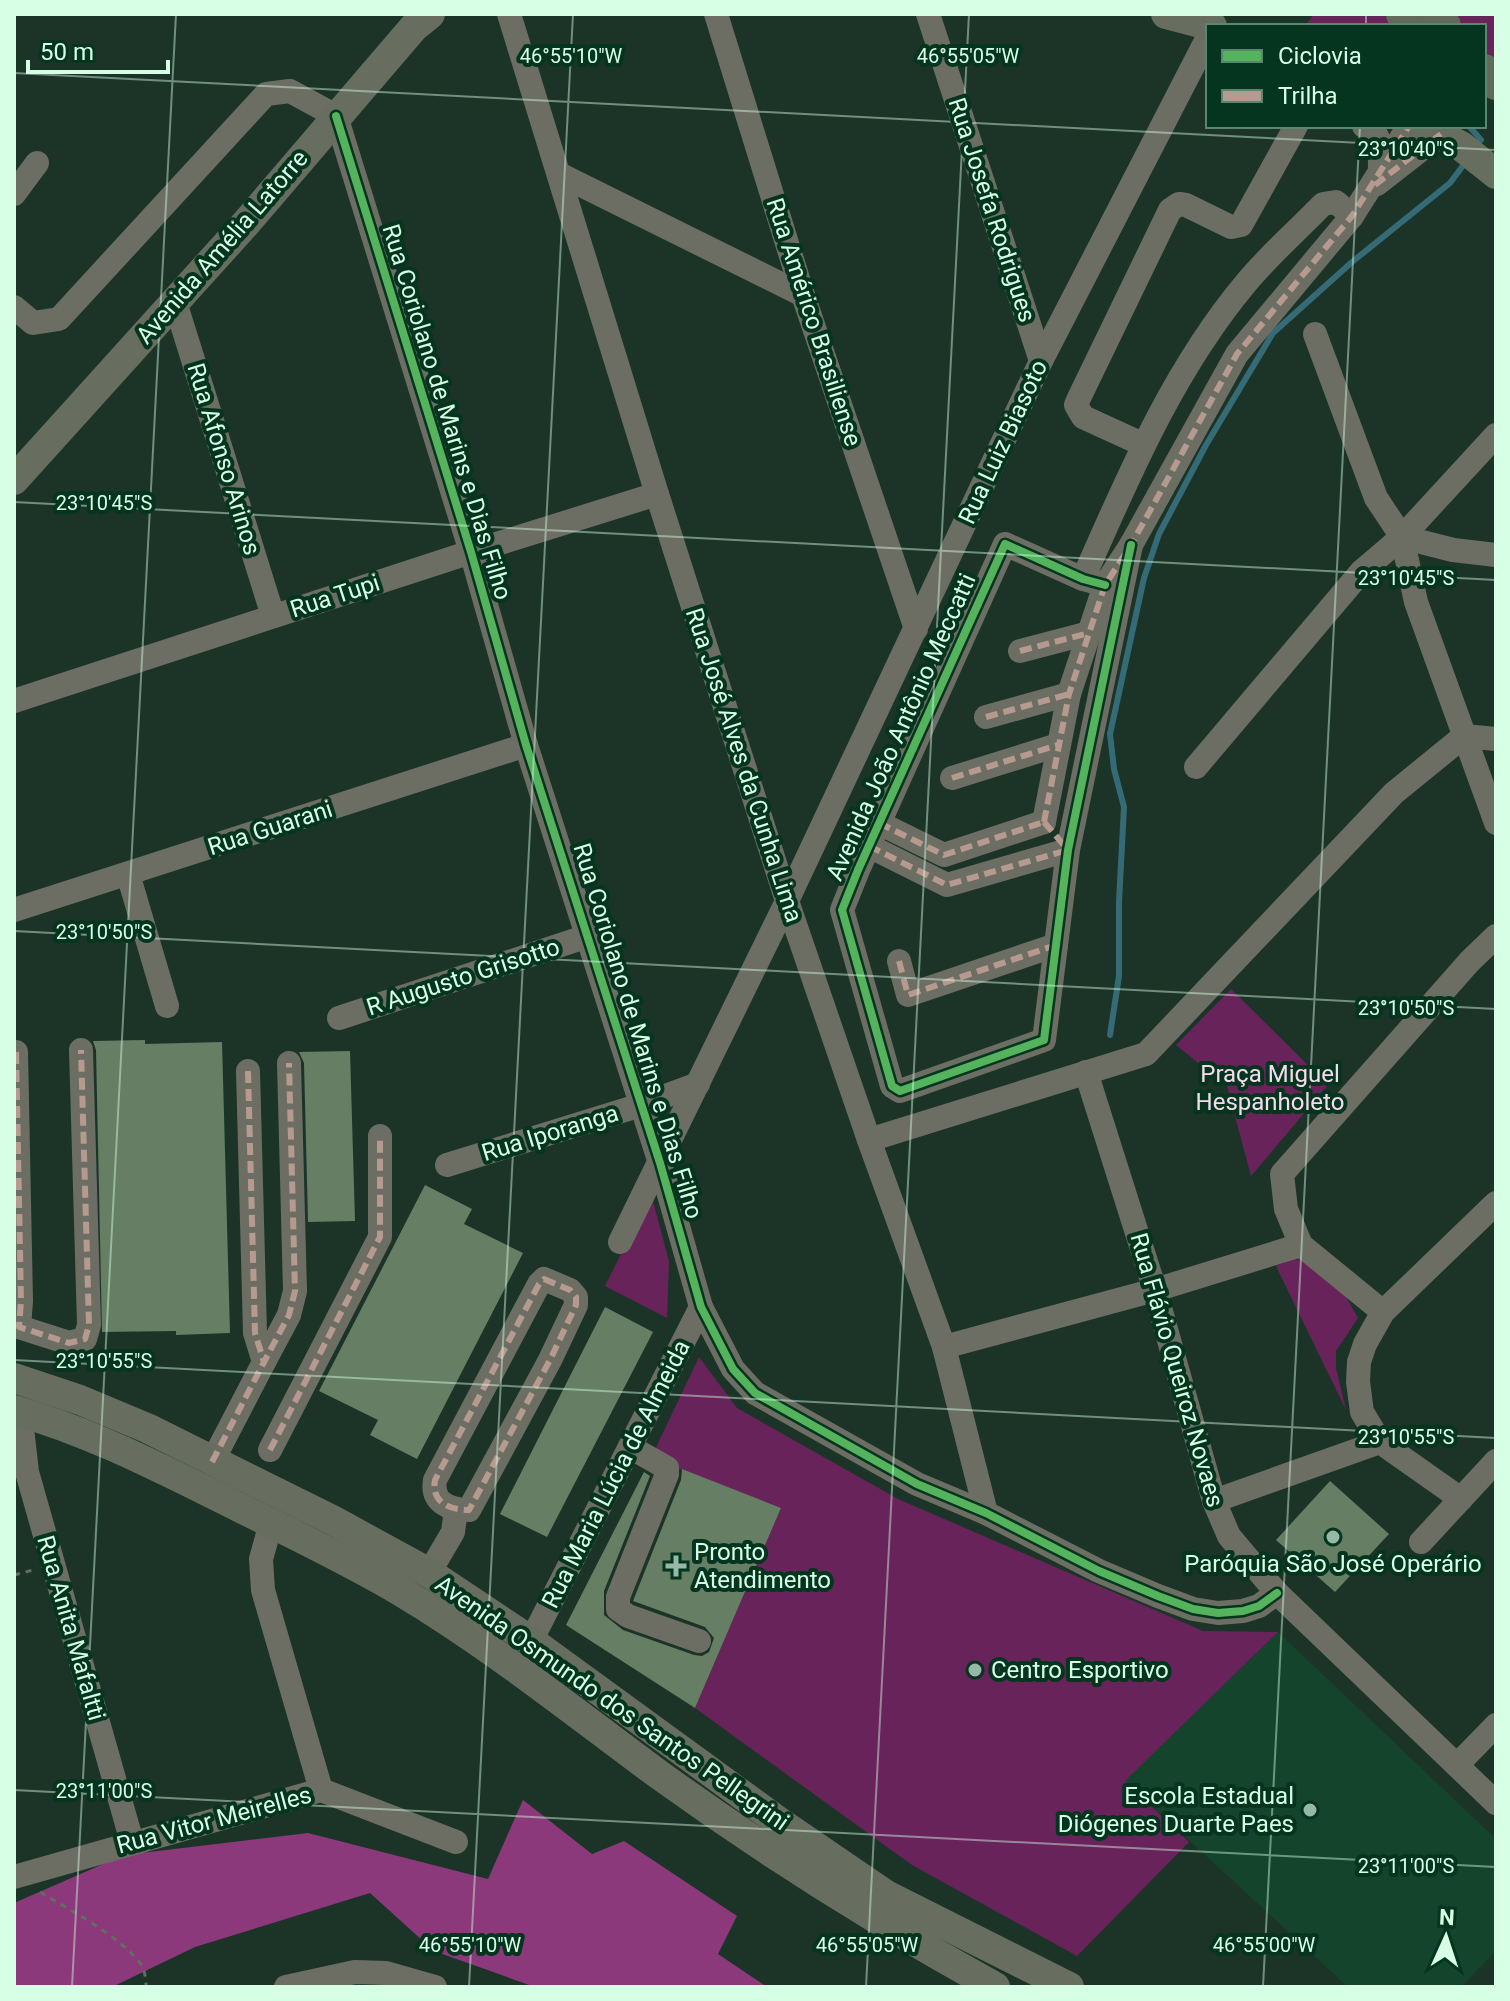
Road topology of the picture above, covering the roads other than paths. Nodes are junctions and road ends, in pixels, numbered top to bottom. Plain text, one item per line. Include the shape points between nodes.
1 (430, 14) edge
2 (509, 14) edge
3 (716, 14) edge
4 (928, 14) edge
5 (1166, 14) edge
6 (1206, 24) edge
7 (1206, 41) edge
8 (336, 116) junction
9 (1295, 128) edge
10 (1368, 128) edge
11 (1408, 128) edge
12 (1432, 130) edge
13 (37, 163) dead end
14 (559, 174) junction
15 (1496, 174) edge
16 (1374, 181) junction
17 (14, 194) edge
18 (1352, 216) junction
19 (803, 295) junction
20 (175, 302) junction
21 (14, 307) edge
22 (1315, 334) dead end
23 (1041, 361) junction
24 (1496, 435) edge
25 (1142, 444) junction
26 (14, 480) edge
27 (657, 494) junction
28 (1402, 537) junction
29 (1131, 545) junction
30 (471, 552) junction
31 (1496, 555) edge
32 (1094, 582) junction
33 (273, 616) junction
34 (916, 629) junction
35 (1089, 633) junction
36 (1020, 651) dead end
37 (1069, 694) junction
38 (14, 701) edge
39 (986, 717) dead end
40 (1464, 736) junction
41 (1496, 739) edge
42 (526, 745) junction
43 (1058, 745) junction
44 (1196, 767) dead end
45 (952, 778) dead end
46 (1044, 822) junction
47 (879, 823) junction
48 (1496, 823) edge
49 (869, 846) junction
50 (1068, 850) junction
51 (128, 874) junction
52 (787, 901) junction
53 (14, 910) edge
54 (588, 936) junction
55 (1496, 936) edge
56 (1056, 945) junction
57 (899, 961) dead end
58 (167, 1006) dead end
59 (339, 1018) dead end
60 (81, 1050) dead end
61 (16, 1052) edge
62 (289, 1063) dead end
63 (248, 1071) dead end
64 (1086, 1072) junction
65 (698, 1084) junction
66 (641, 1105) junction
67 (380, 1136) dead end
68 (869, 1140) junction
69 (660, 1163) junction
70 (447, 1165) dead end
71 (1496, 1203) edge
72 (620, 1242) dead end
73 (1301, 1245) junction
74 (1155, 1290) junction
75 (701, 1307) junction
76 (1383, 1312) junction
77 (944, 1347) junction
78 (264, 1362) junction
79 (14, 1378) edge
80 (17, 1410) edge
81 (1380, 1442) junction
82 (630, 1447) junction
83 (270, 1450) dead end
84 (1496, 1461) edge
85 (212, 1462) junction
86 (1461, 1499) junction
87 (1214, 1501) junction
88 (456, 1510) junction
89 (986, 1513) junction
90 (271, 1523) junction
91 (1421, 1542) dead end
92 (429, 1573) junction
93 (1277, 1593) junction
94 (531, 1641) junction
95 (699, 1641) dead end
96 (1496, 1725) edge
97 (1458, 1764) junction
98 (660, 1775) junction
99 (722, 1779) junction
100 (321, 1790) junction
101 (1496, 1803) edge
102 (132, 1842) junction
103 (456, 1842) dead end
104 (14, 1877) edge
105 (286, 1987) edge
106 (435, 1987) edge
107 (995, 1987) edge
108 (1069, 1987) edge

1 - 8 main road, Avenida Amélia Latorre
2 - 14 street, Rua José Alves da Cunha Lima
3 - 19 street, Rua Américo Brasiliense
4 - 23 street, Rua Josefa Rodrigues
5 - 6 main road
7 - 23 street, Rua Luiz Biasoto
8 - 20 main road, Avenida Amélia Latorre
8 - 21 street via 290,91 266,94 59,319 33,323
8 - 30 street, Rua Coriolano de Marins e Dias Filho
9 - 25 street via 1241,225 1231,227 1186,205 1170,210 1079,398 1076,405 1083,417
10 - 16 street via 1379,136
11 - 16 street
12 - 15 main road
12 - 16 street
13 - 17 street
14 - 19 street
14 - 27 street, Rua José Alves da Cunha Lima
16 - 18 street
18 - 25 street via 1336,202 1323,204 1246,283
18 - 29 street via 1237,354
19 - 34 street, Rua Américo Brasiliense
20 - 26 main road, Avenida Amélia Latorre
20 - 33 street, Rua Afonso Arinos
22 - 28 street via 1376,498
23 - 34 street, Rua Luiz Biasoto
24 - 28 street
25 - 32 street
27 - 30 street, Rua Tupi
27 - 52 street, Rua José Alves da Cunha Lima
28 - 31 street
28 - 40 street via 1416,602
28 - 44 street via 1361,572
29 - 32 street
29 - 50 street, Avenida João Antônio Meccatti
30 - 33 street, Rua Tupi
30 - 42 street, Rua Coriolano de Marins e Dias Filho
32 - 35 street
32 - 47 street, Avenida João Antônio Meccatti via 1005,544
33 - 38 street, Rua Tupi
34 - 52 street, Rua Luiz Biasoto
35 - 36 street
35 - 37 street
37 - 39 street
37 - 43 street
40 - 41 street
40 - 48 street
40 - 64 street via 1394,793 1146,1054
42 - 51 street, Rua Guarani
42 - 54 street, Rua Coriolano de Marins e Dias Filho
43 - 45 street
43 - 46 street
46 - 47 street via 944,855
46 - 50 street
47 - 49 street, Avenida João Antônio Meccatti
49 - 50 street via 947,885
49 - 56 street, Avenida João Antônio Meccatti via 842,910 892,1086 900,1091 1044,1040
50 - 56 street, Avenida João Antônio Meccatti
51 - 53 street, Rua Guarani
51 - 58 street
52 - 65 street, Rua Luiz Biasoto
52 - 68 street, Rua José Alves da Cunha Lima
54 - 59 street, R Augusto Grisotto
54 - 66 street, Rua Coriolano de Marins e Dias Filho
55 - 73 street via 1282,1174 1286,1209
56 - 57 street via 908,995
60 - 61 street via 89,1325 85,1339 69,1343 19,1327
62 - 78 street via 295,1291 289,1315
63 - 78 street via 255,1333
64 - 68 street
64 - 74 street, Rua Flávio Queiroz Novaes
65 - 66 street, Rua Iporanga
65 - 69 street, Rua Luiz Biasoto
66 - 69 street, Rua Coriolano de Marins e Dias Filho
66 - 70 street, Rua Iporanga
67 - 83 street via 380,1237
68 - 77 street, Rua José Alves da Cunha Lima
69 - 72 street, Rua Luiz Biasoto
69 - 75 street, Rua Coriolano de Marins e Dias Filho
71 - 76 street
73 - 74 street
73 - 76 street
74 - 77 street
74 - 87 street, Rua Flávio Queiroz Novaes
75 - 82 street, Rua Maria Lúcia de Almeida
75 - 89 street, Rua Coriolano de Marins e Dias Filho via 733,1369 755,1393 917,1484
76 - 81 street via 1365,1344 1358,1382 1362,1412
77 - 89 street, Rua José Alves da Cunha Lima
78 - 85 street
79 - 85 main road, Avenida Osmundo dos Santos Pellegrini via 80,1400
80 - 90 main road, Avenida Osmundo dos Santos Pellegrini via 141,1458
80 - 102 street, Rua Anita Mafaltti via 27,1472
81 - 86 street
81 - 87 street
82 - 94 street, Rua Maria Lúcia de Almeida
82 - 95 street via 667,1468 667,1474 618,1597 618,1609
84 - 86 street
85 - 92 main road, Avenida Osmundo dos Santos Pellegrini
86 - 91 street
87 - 93 street, Rua Flávio Queiroz Novaes via 1229,1536
88 - 88 street via 469,1510 576,1305 570,1290 552,1281 539,1284 435,1480 433,1491 439,1500
88 - 92 street via 453,1532
89 - 93 street, Rua Coriolano de Marins e Dias Filho via 1099,1571 1193,1609 1243,1611
90 - 98 main road, Avenida Osmundo dos Santos Pellegrini via 414,1600 489,1648
90 - 100 street via 261,1559 263,1590
92 - 94 main road, Avenida Osmundo dos Santos Pellegrini
93 - 97 street, Rua Flávio Queiroz Novaes
94 - 99 main road, Avenida Osmundo dos Santos Pellegrini
96 - 97 street
97 - 101 street, Rua Flávio Queiroz Novaes
98 - 99 main road via 707,1790
98 - 107 main road, Avenida Osmundo dos Santos Pellegrini via 895,1932
99 - 108 main road, Avenida Osmundo dos Santos Pellegrini via 886,1895
100 - 102 street, Rua Vitor Meirelles
100 - 103 street, Rua Vitor Meirelles
102 - 104 street, Rua Vitor Meirelles
105 - 106 street via 355,1972 386,1973

